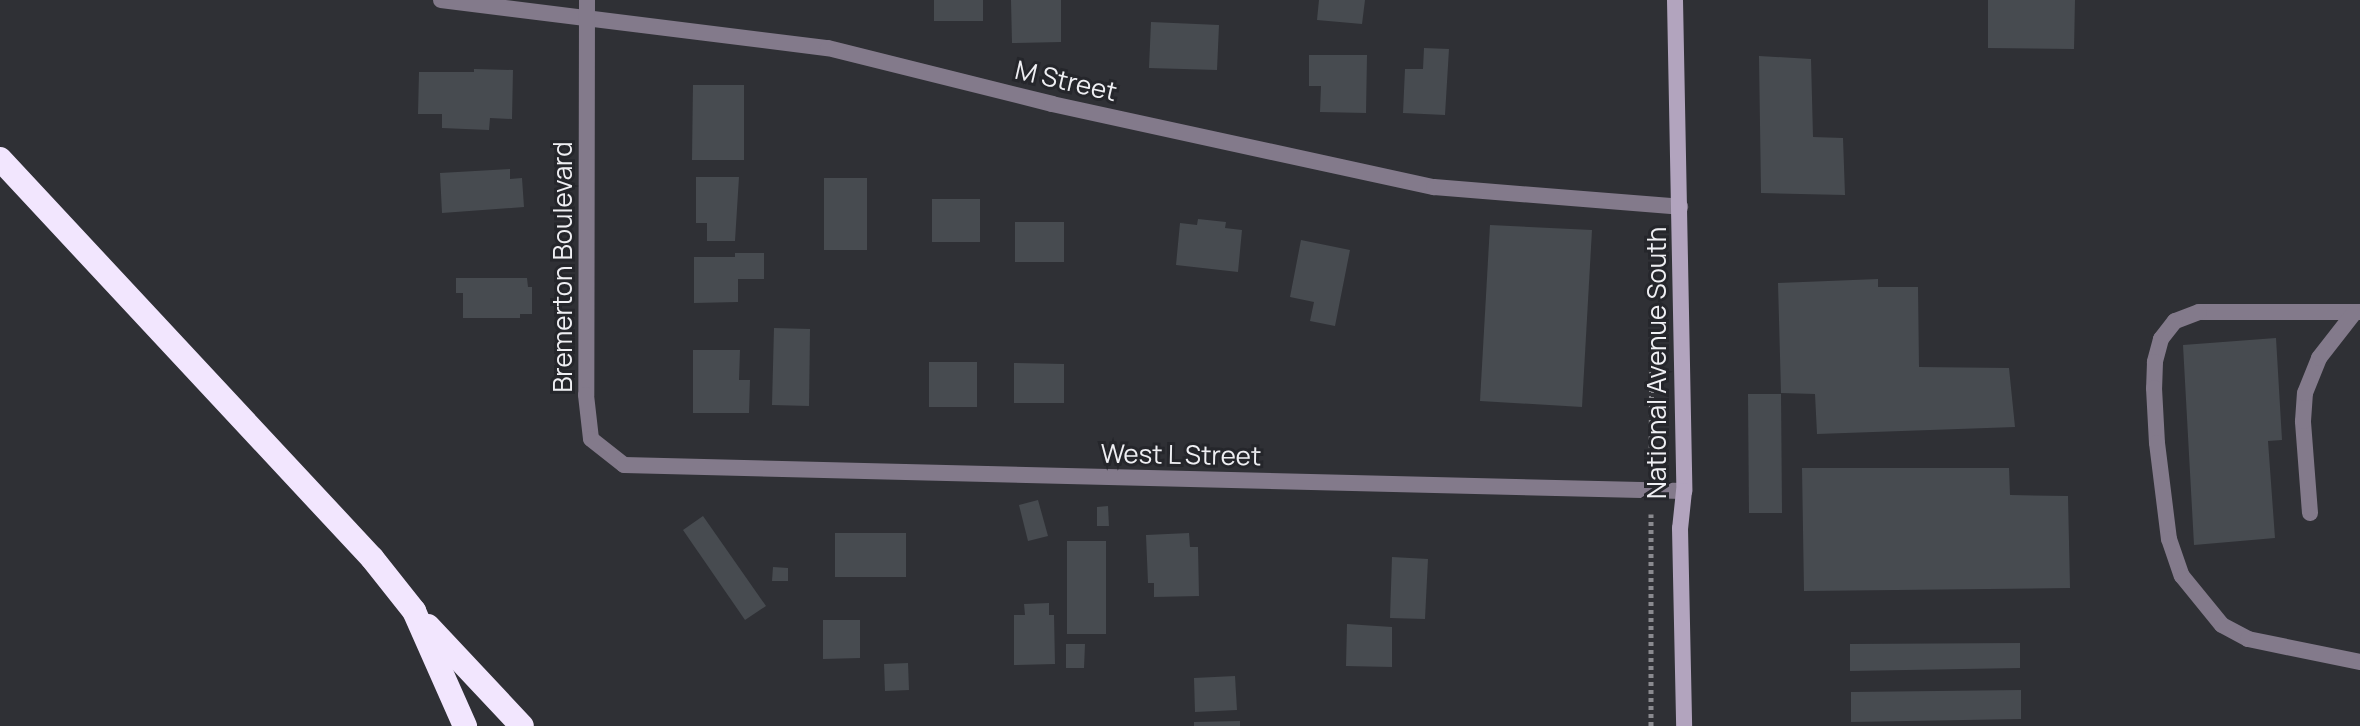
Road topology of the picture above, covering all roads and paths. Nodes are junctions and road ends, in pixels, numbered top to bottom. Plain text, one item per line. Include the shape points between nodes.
1 (441, 0) edge
2 (587, 0) edge
3 (1675, 0) edge
4 (587, 19) junction
5 (0, 159) edge
6 (1680, 207) junction
7 (2358, 312) edge
8 (676, 467) joint
9 (1684, 491) junction
10 (2310, 513) dead end
11 (414, 611) junction
12 (2360, 662) edge
13 (465, 726) edge
14 (522, 726) edge
15 (1684, 726) edge

1 - 4 street, M Street
2 - 4 street, Bremerton Boulevard
3 - 6 main road, National Avenue South
4 - 6 street, M Street via 828,48 1052,104 1434,187
4 - 8 street, Bremerton Boulevard via 586,395 591,439 624,465
5 - 11 highway via 372,558
6 - 9 main road, National Avenue South
7 - 10 street via 2319,358 2305,393
7 - 12 street via 2199,312 2175,321 2161,339 2154,388 2169,539 2182,576 2222,625 2248,639
8 - 9 street, West L Street
9 - 15 main road, National Avenue South
11 - 13 highway
11 - 14 highway

